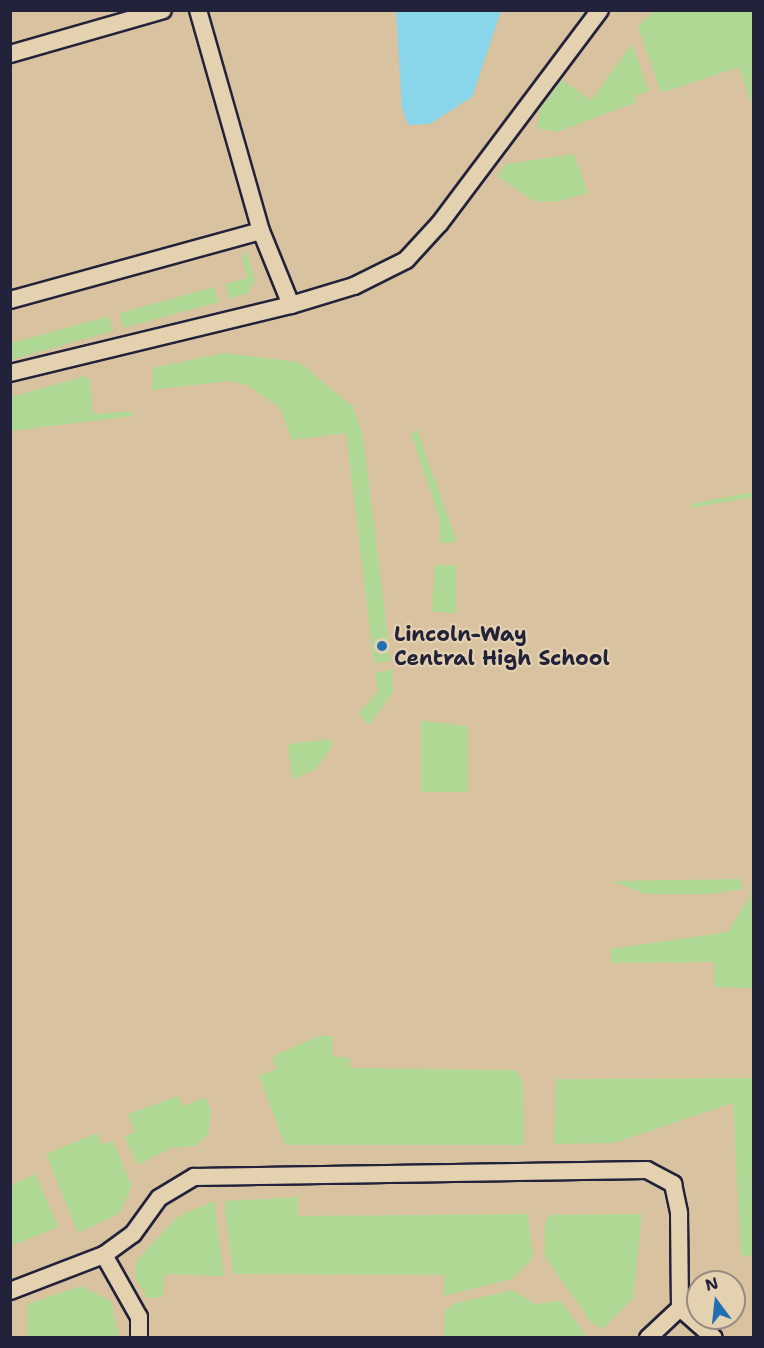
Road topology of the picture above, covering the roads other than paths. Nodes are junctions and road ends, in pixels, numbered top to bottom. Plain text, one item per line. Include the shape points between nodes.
1 (163, 10) edge
2 (198, 10) edge
3 (600, 10) edge
4 (10, 54) edge
5 (261, 231) junction
6 (10, 300) edge
7 (291, 305) junction
8 (10, 373) edge
9 (104, 1256) junction
10 (10, 1291) edge
11 (680, 1308) junction
12 (139, 1338) edge
13 (648, 1338) edge
14 (714, 1338) edge

1 - 4 lane
2 - 5 lane
3 - 7 lane via 440,223 406,260 354,286
5 - 6 lane
5 - 7 lane
7 - 8 lane
9 - 10 lane
9 - 11 lane via 133,1234 159,1198 194,1177 647,1170 673,1184 679,1213
9 - 12 lane via 139,1317
11 - 13 lane
11 - 14 lane

